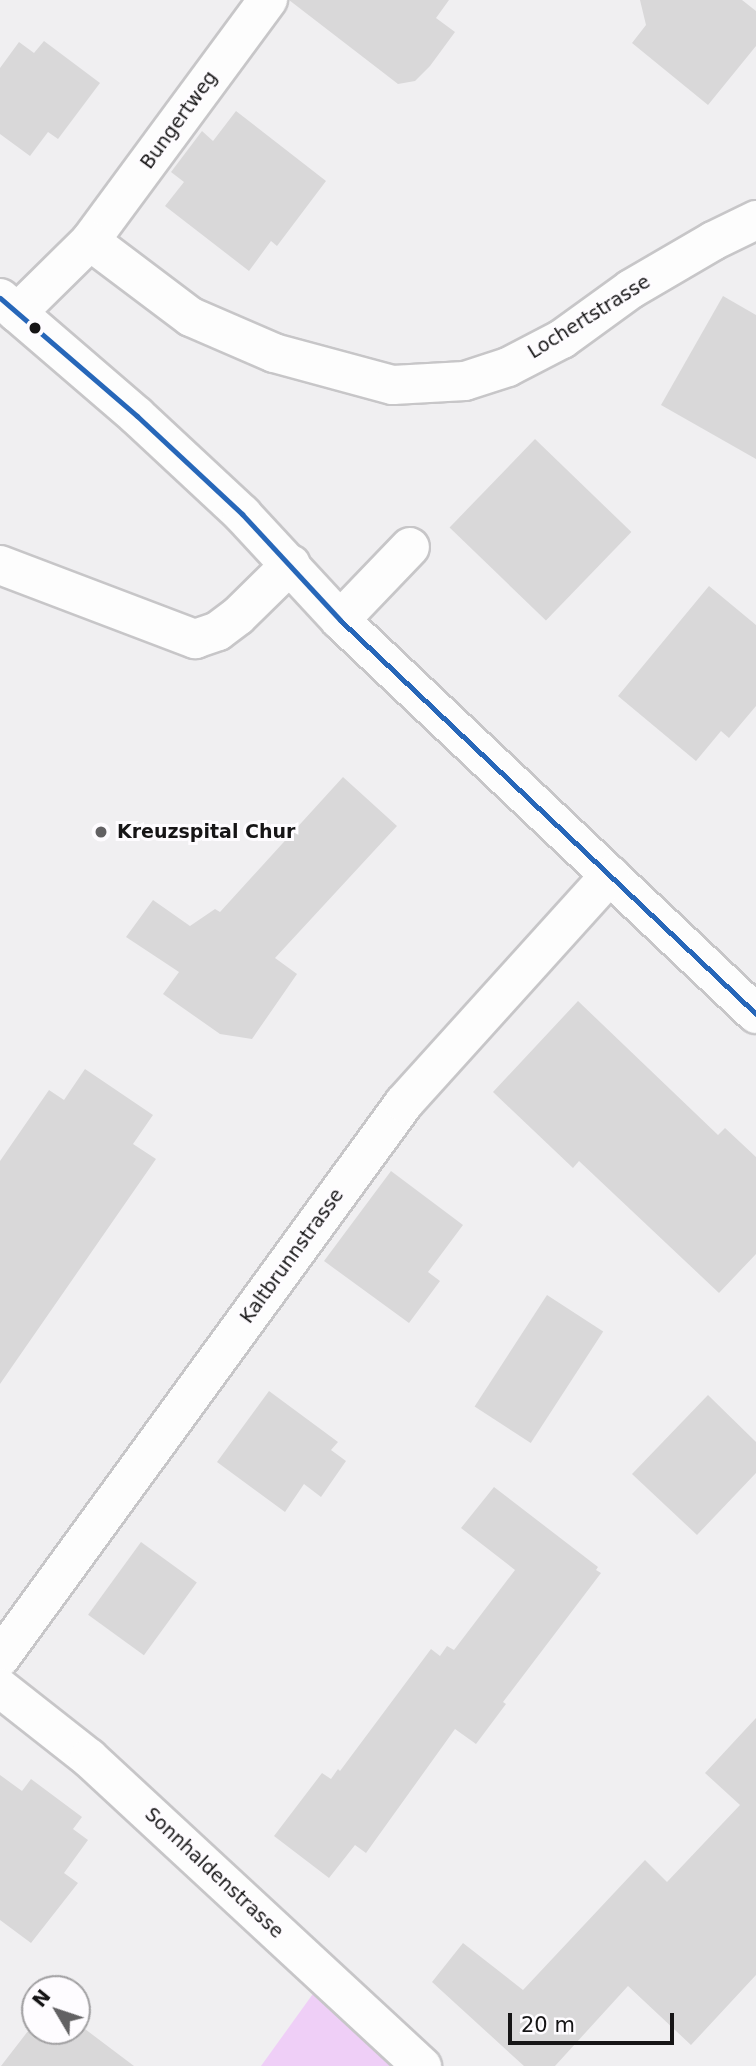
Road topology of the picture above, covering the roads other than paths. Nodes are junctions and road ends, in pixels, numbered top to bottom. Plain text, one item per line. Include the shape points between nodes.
1 (268, 0) edge
2 (756, 220) edge
3 (90, 240) junction
4 (9, 305) edge
5 (410, 547) dead end
6 (291, 564) junction
7 (0, 565) edge
8 (340, 620) junction
9 (610, 875) junction
10 (756, 1014) edge
11 (0, 1658) edge
12 (0, 1688) edge
13 (422, 2066) edge

1 - 3 street, Bungertweg
2 - 3 street, Lochertstrasse via 713,240 631,289 562,339 508,366 465,381 393,385 274,353 191,317
3 - 4 street
4 - 6 street via 137,416
5 - 8 street
6 - 7 street via 238,616 218,631 195,639
6 - 8 street
8 - 9 street
9 - 10 street
9 - 11 street, Kaltbrunnstrasse via 404,1103
12 - 13 street, Sonnhaldenstrasse via 89,1758

